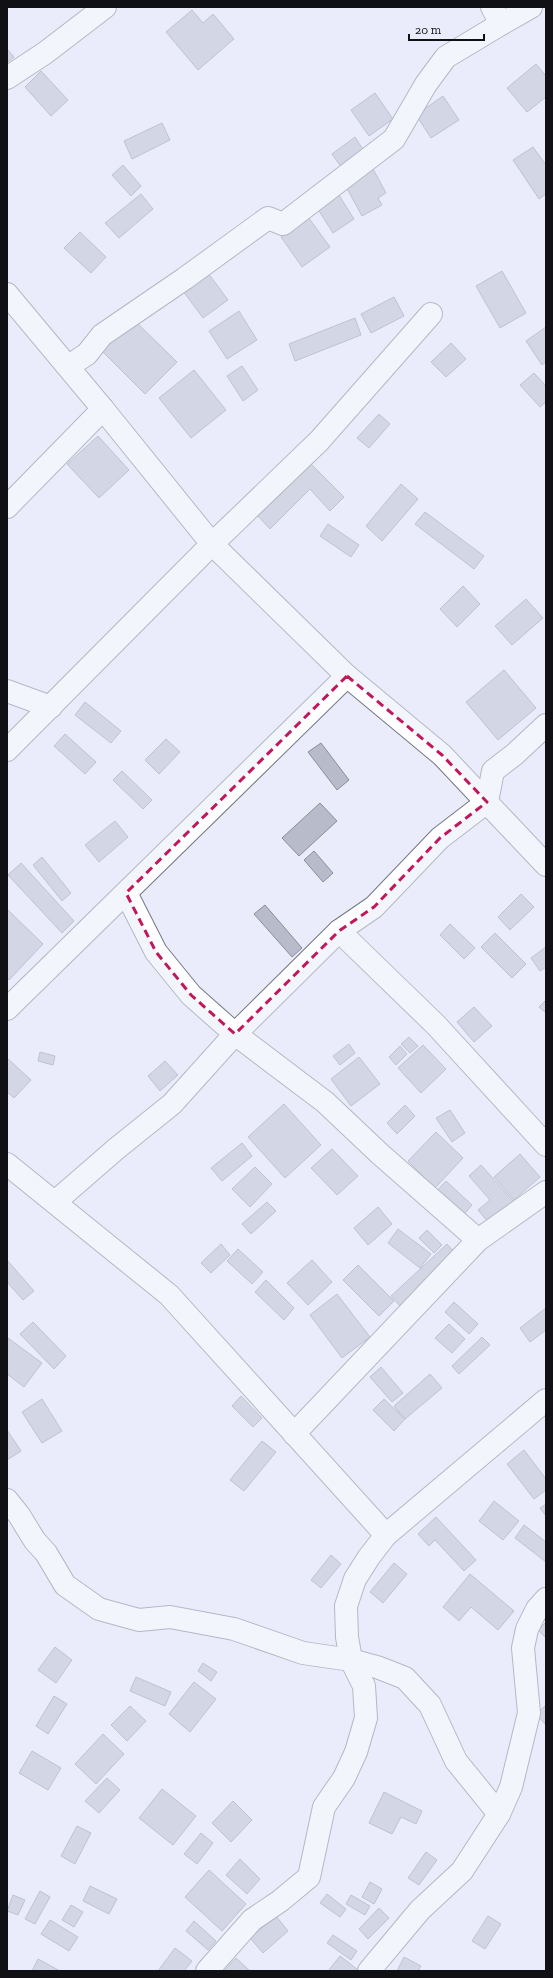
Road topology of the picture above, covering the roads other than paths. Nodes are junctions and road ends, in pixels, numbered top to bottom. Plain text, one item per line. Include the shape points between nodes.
1 (105, 7) edge
2 (531, 7) edge
3 (543, 7) edge
4 (546, 11) edge
5 (497, 16) edge
6 (7, 78) edge
7 (7, 294) edge
8 (431, 314) dead end
9 (69, 366) junction
10 (103, 409) junction
11 (7, 507) edge
12 (212, 544) junction
13 (347, 676) junction
14 (7, 691) edge
15 (51, 707) junction
16 (546, 724) edge
17 (7, 750) edge
18 (487, 802) junction
19 (546, 865) edge
20 (126, 893) junction
21 (339, 931) junction
22 (7, 1009) edge
23 (235, 1034) junction
24 (546, 1145) edge
25 (7, 1164) edge
26 (546, 1192) edge
27 (55, 1202) junction
28 (478, 1240) junction
29 (546, 1400) edge
30 (294, 1434) junction
31 (7, 1500) edge
32 (386, 1535) junction
33 (546, 1599) edge
34 (351, 1660) junction
35 (499, 1814) junction
36 (207, 1971) edge
37 (369, 1971) edge

1 - 6 street via 45,53
2 - 5 street
3 - 4 street
5 - 9 street via 446,57 426,84 394,139 284,224 268,218 102,335 87,354
7 - 9 street
8 - 12 street via 319,442
9 - 10 street
10 - 11 street
10 - 12 street
12 - 13 street
12 - 15 street
13 - 18 street via 442,755
13 - 20 street
14 - 15 street
15 - 17 street
16 - 18 street via 493,771
18 - 19 street
18 - 21 street via 440,838 374,907
20 - 22 street
20 - 23 street via 156,952 191,995
21 - 23 street
21 - 24 street via 436,1025
23 - 27 street via 172,1104
23 - 28 street via 325,1102
25 - 27 street
26 - 28 street
27 - 30 street via 169,1295
28 - 30 street
29 - 32 street
30 - 32 street
31 - 34 street via 46,1553 65,1585 99,1609 138,1620 170,1617 234,1629 303,1654
32 - 34 street via 355,1579 346,1606
33 - 35 street via 537,1609 527,1628 523,1648 528,1713 511,1786
34 - 35 street via 405,1678 430,1705 456,1761
34 - 36 street via 364,1686 366,1718 356,1752 344,1778 324,1807 309,1877 252,1920
35 - 37 street via 462,1871 420,1910

